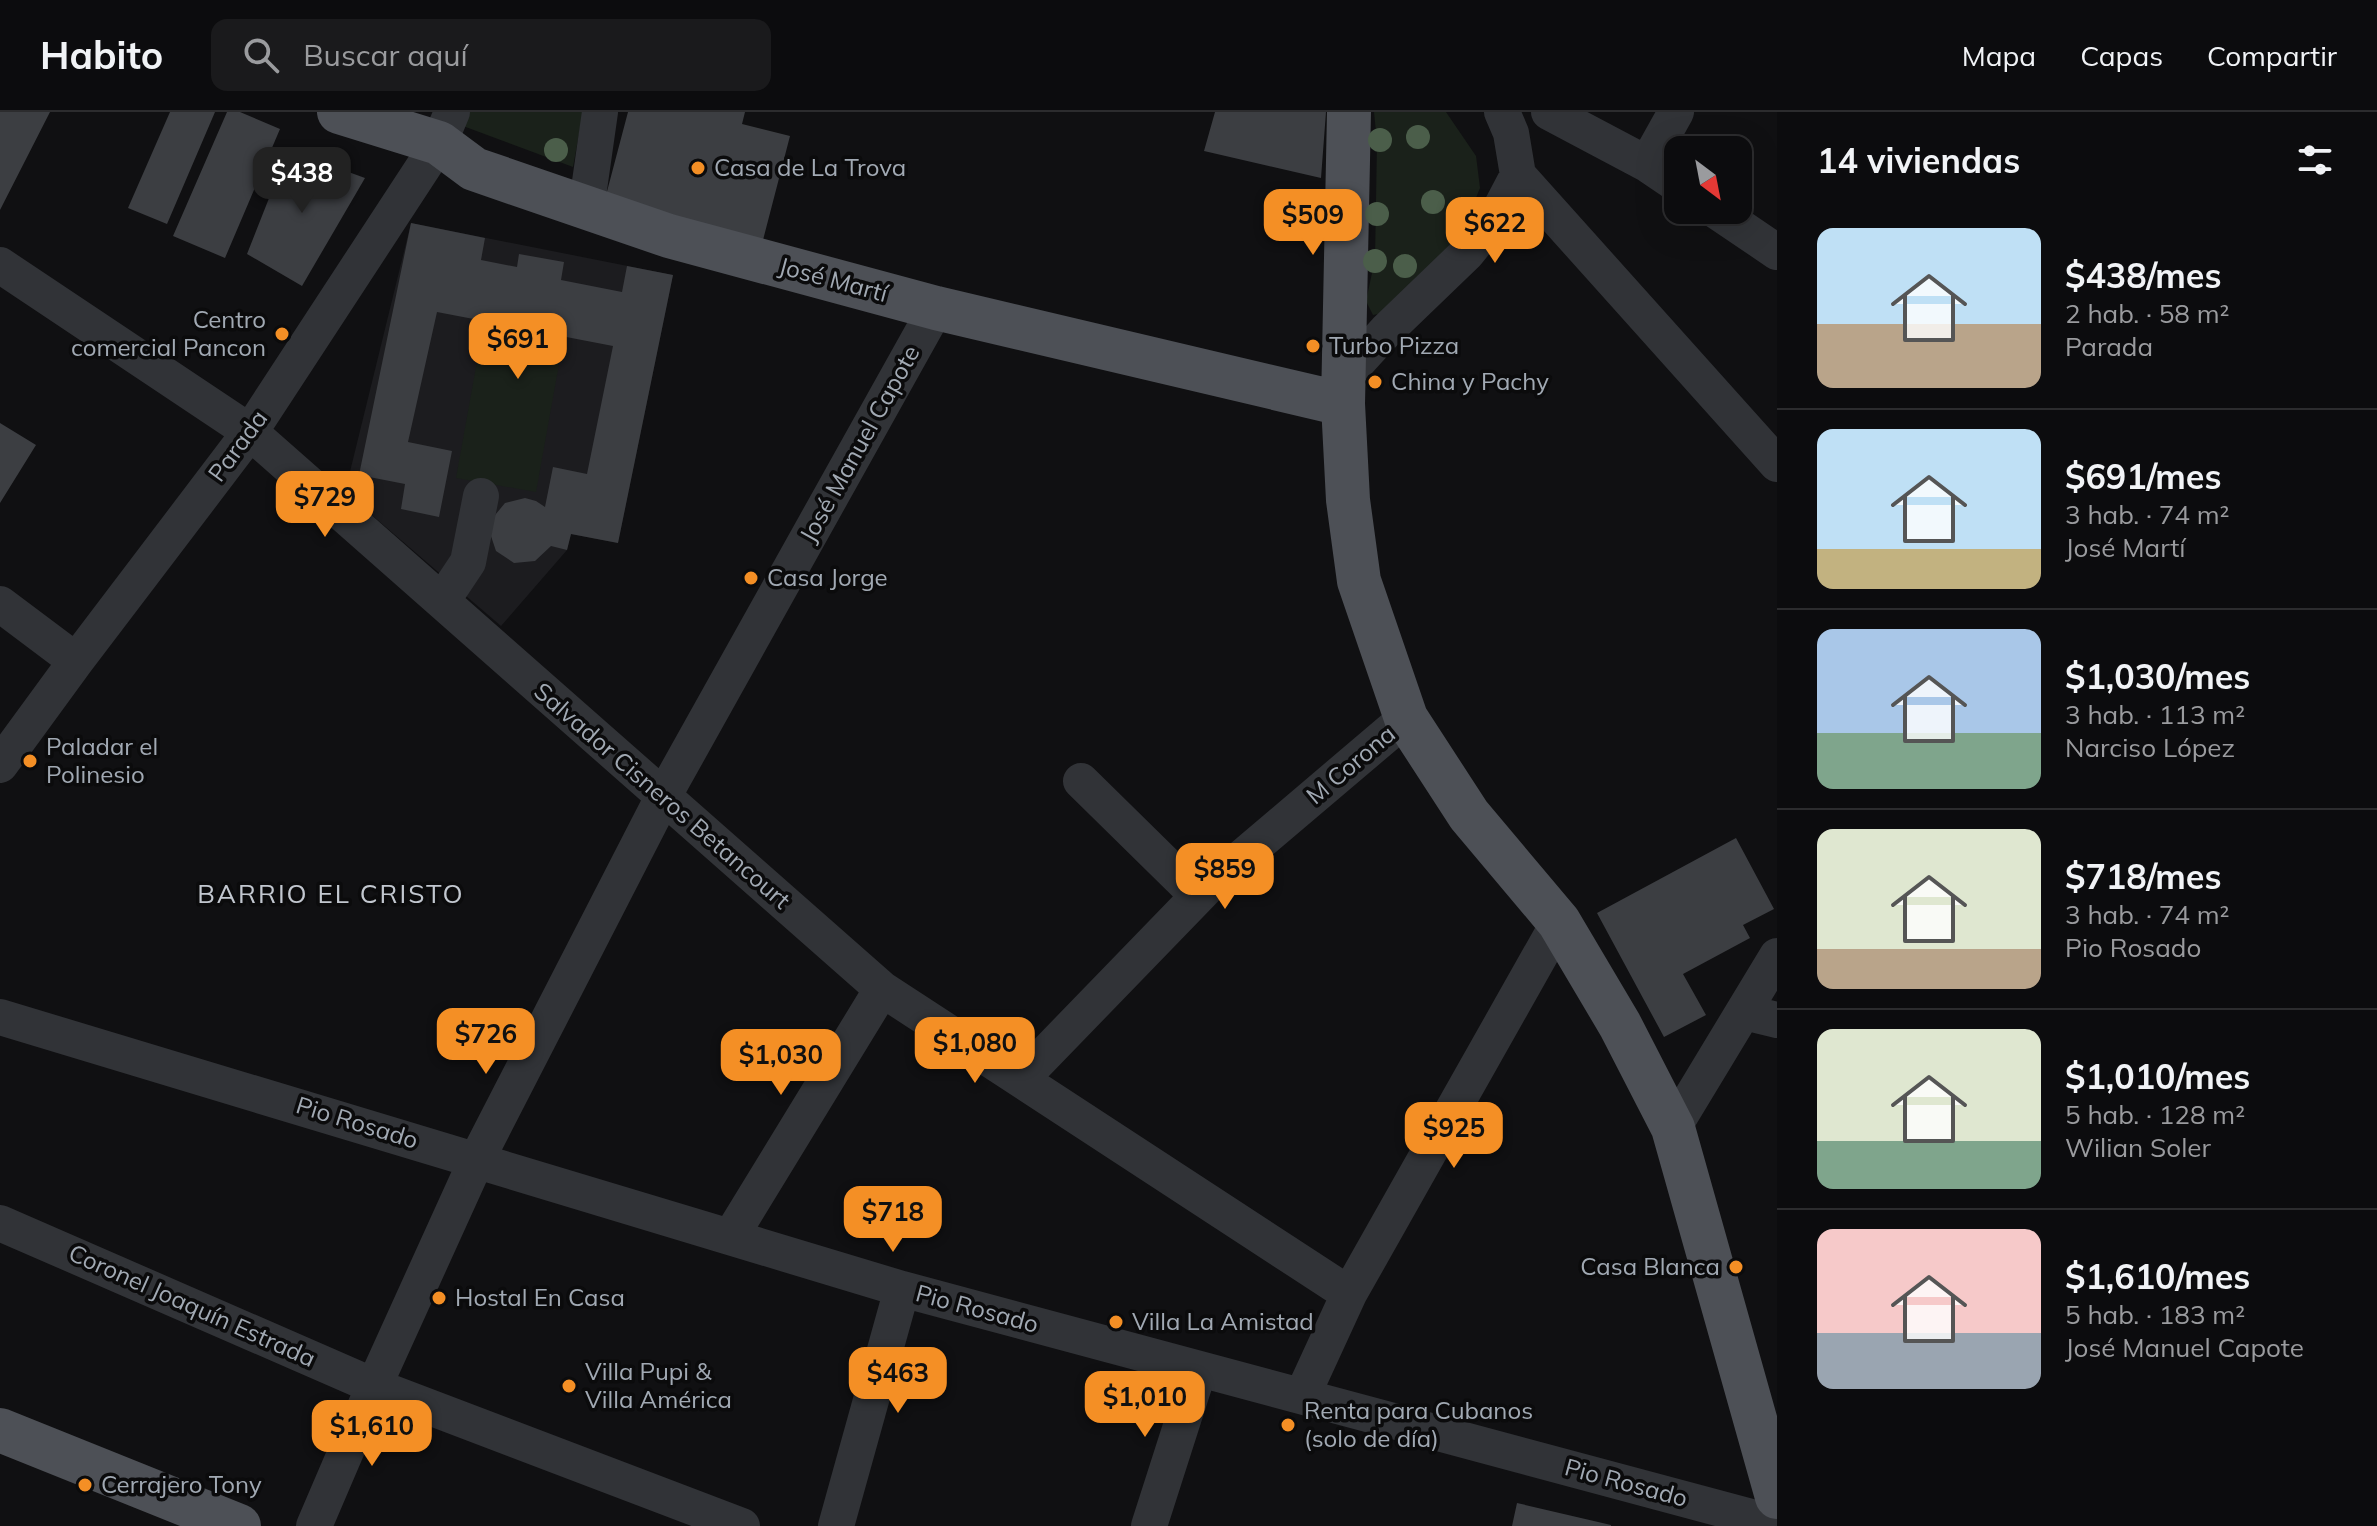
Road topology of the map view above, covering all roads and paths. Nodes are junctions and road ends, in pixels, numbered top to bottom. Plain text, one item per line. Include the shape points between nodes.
1 (339, 112) edge
2 (600, 112) edge
3 (1349, 112) edge
4 (1502, 112) edge
5 (1549, 112) edge
6 (1676, 112) edge
7 (446, 128) edge
8 (1647, 164) junction
9 (1518, 175) junction
10 (1664, 176) edge
11 (586, 210) junction
12 (1736, 224) edge
13 (1777, 252) edge
14 (0, 265) edge
15 (936, 308) junction
16 (1344, 390) junction
17 (250, 432) junction
18 (1777, 464) edge
19 (481, 496) dead end
20 (442, 601) junction
21 (0, 604) edge
22 (76, 661) junction
23 (1406, 718) junction
24 (0, 765) edge
25 (1081, 781) dead end
26 (663, 797) junction
27 (1198, 896) junction
28 (1559, 922) junction
29 (1777, 956) edge
30 (882, 989) junction
31 (1761, 1016) edge
32 (0, 1017) edge
33 (1021, 1079) junction
34 (1673, 1128) junction
35 (477, 1159) junction
36 (0, 1223) edge
37 (731, 1236) junction
38 (902, 1289) junction
39 (1349, 1294) junction
40 (1199, 1370) junction
41 (374, 1386) junction
42 (1303, 1394) junction
43 (0, 1430) edge
44 (1777, 1497) edge
45 (1777, 1524) edge
46 (239, 1526) edge
47 (314, 1526) edge
48 (742, 1526) edge
49 (836, 1526) edge
50 (1149, 1526) edge

1 - 7 main road, José Martí
2 - 11 street
3 - 16 main road
4 - 9 street
5 - 8 street
6 - 8 street
7 - 11 main road, José Martí via 474,169
7 - 17 street, Parada
8 - 10 street
9 - 16 street via 1496,217 1467,253 1386,331
9 - 18 street
11 - 15 main road, José Martí
12 - 13 street
14 - 17 street, Salvador Cisneros Betancourt
15 - 16 main road, José Martí
15 - 26 street, José Manuel Capote
16 - 23 main road via 1348,500 1359,581
17 - 20 street, Salvador Cisneros Betancourt
17 - 22 street, Parada
19 - 20 street via 468,562
20 - 26 street, Salvador Cisneros Betancourt
21 - 22 street
22 - 24 street, Parada
23 - 27 street, M Corona
23 - 28 main road via 1469,815
25 - 27 street
26 - 30 street, Salvador Cisneros Betancourt
26 - 35 street, José Manuel Capote
27 - 33 street, M Corona
28 - 34 main road
28 - 39 street
29 - 31 street
30 - 33 street, Salvador Cisneros Betancourt
30 - 37 street
31 - 34 street
32 - 35 street, Pio Rosado
33 - 39 street, Salvador Cisneros Betancourt
34 - 44 main road
35 - 37 street, Pio Rosado
35 - 41 street, José Manuel Capote
36 - 41 street, Coronel Joaquín Estrada
37 - 38 street, Pio Rosado
38 - 40 street, Pio Rosado
38 - 49 street
39 - 42 street
40 - 42 street, Pio Rosado
40 - 50 street
41 - 47 street, José Manuel Capote
41 - 48 street, Coronel Joaquín Estrada
42 - 45 street, Pio Rosado
43 - 46 main road

